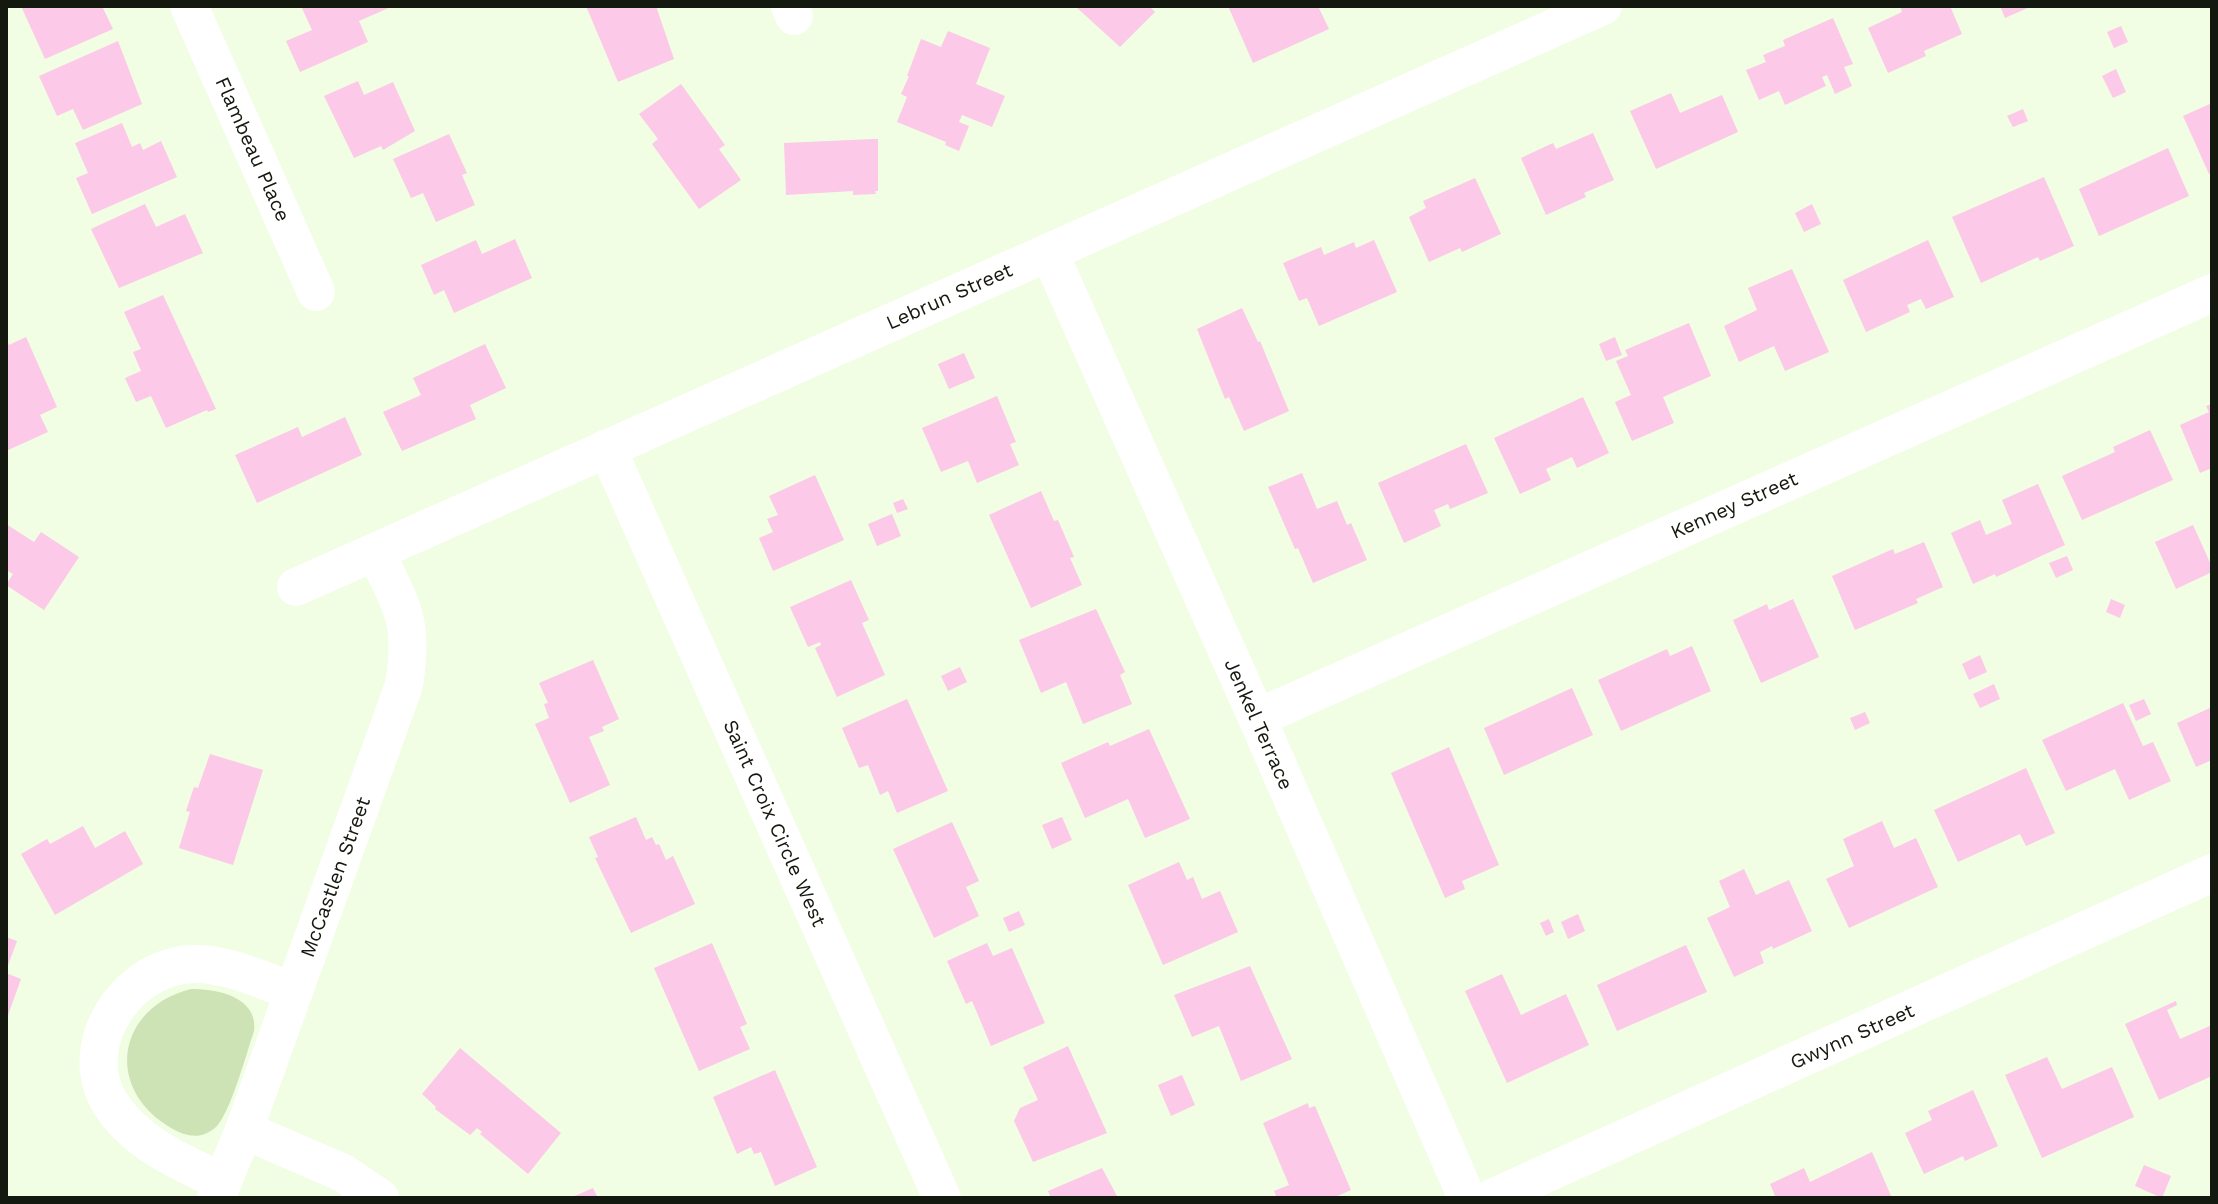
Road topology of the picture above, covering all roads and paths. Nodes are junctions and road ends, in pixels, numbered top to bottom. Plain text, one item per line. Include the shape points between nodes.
1 (189, 6) edge
2 (1603, 6) edge
3 (1049, 252) junction
4 (316, 292) dead end
5 (2212, 293) edge
6 (607, 448) junction
7 (376, 553) junction
8 (296, 587) dead end
9 (1257, 718) junction
10 (2212, 873) edge
11 (294, 992) junction
12 (244, 1130) junction
13 (220, 1190) edge
14 (380, 1198) edge
15 (942, 1198) edge
16 (1467, 1198) edge
17 (1492, 1198) edge

1 - 4 street, Flambeau Place
2 - 3 street, Lebrun Street
3 - 6 street, Lebrun Street
3 - 9 street, Jenkel Terrace
5 - 9 street, Kenney Street
6 - 7 street, Lebrun Street
6 - 15 street, Saint Croix Circle West
7 - 8 street, Lebrun Street
7 - 11 street, McCastlen Street via 404,610 409,635 404,685
9 - 16 street, Jenkel Terrace
10 - 17 street, Gwynn Street
11 - 12 street, McCastlen Street
11 - 13 street via 218,965 170,967 123,996 108,1021 100,1079 110,1103 147,1142
12 - 13 street, McCastlen Street
12 - 14 street via 343,1173

